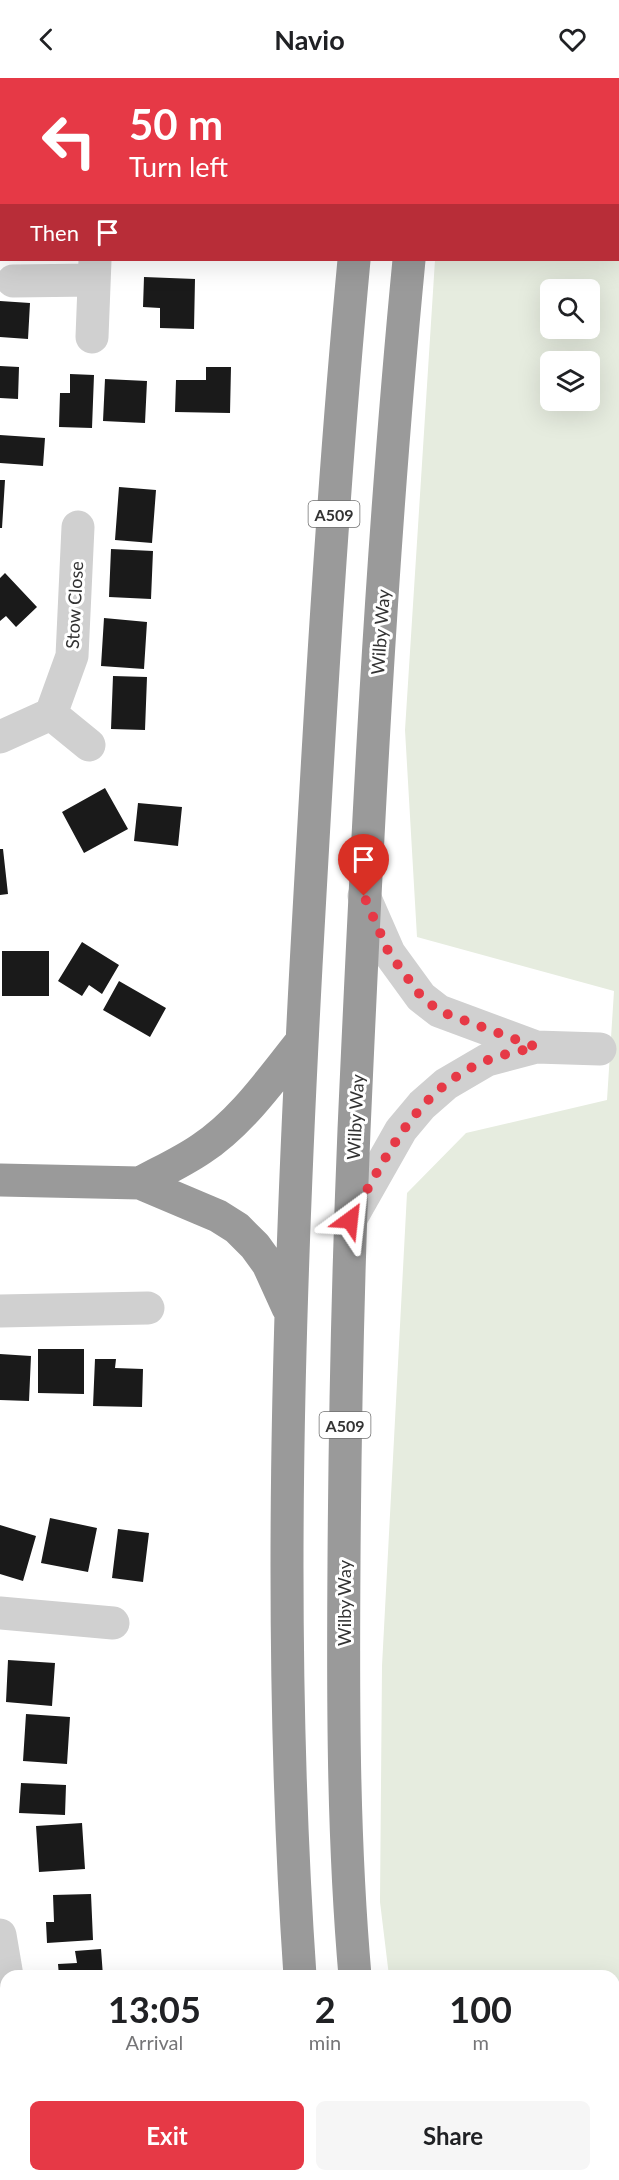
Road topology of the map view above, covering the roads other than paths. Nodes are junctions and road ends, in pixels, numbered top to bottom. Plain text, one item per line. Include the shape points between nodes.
1 (354, 261) edge
2 (409, 261) edge
3 (94, 270) edge
4 (13, 281) dead end
5 (92, 337) dead end
6 (78, 527) dead end
7 (51, 714) junction
8 (0, 736) edge
9 (89, 745) dead end
10 (364, 896) junction
11 (302, 1041) junction
12 (536, 1047) junction
13 (600, 1049) dead end
14 (0, 1180) edge
15 (140, 1183) junction
16 (350, 1220) junction
17 (148, 1308) dead end
18 (0, 1311) edge
19 (290, 1312) junction
20 (0, 1613) edge
21 (114, 1623) dead end
22 (0, 1935) edge
23 (6, 1970) edge
24 (300, 1970) edge
25 (354, 1970) edge

1 - 11 highway, A509 via 320,695
2 - 10 highway, Wilby Way / A509 via 375,694
3 - 4 street
3 - 5 street
6 - 7 street, Stow Close via 72,656
7 - 8 street
7 - 9 street
10 - 12 street via 389,953 421,996 439,1011
10 - 16 highway, Wilby Way / A509
11 - 15 highway via 263,1090 220,1134
11 - 19 highway, A509
12 - 13 street
12 - 16 street via 488,1060 446,1084 422,1105 401,1130
14 - 15 highway
15 - 19 highway via 237,1228 268,1264
16 - 25 highway, Wilby Way / A509 via 345,1367 344,1744
17 - 18 street
19 - 24 highway, A509 via 290,1813
20 - 21 street
22 - 23 street

